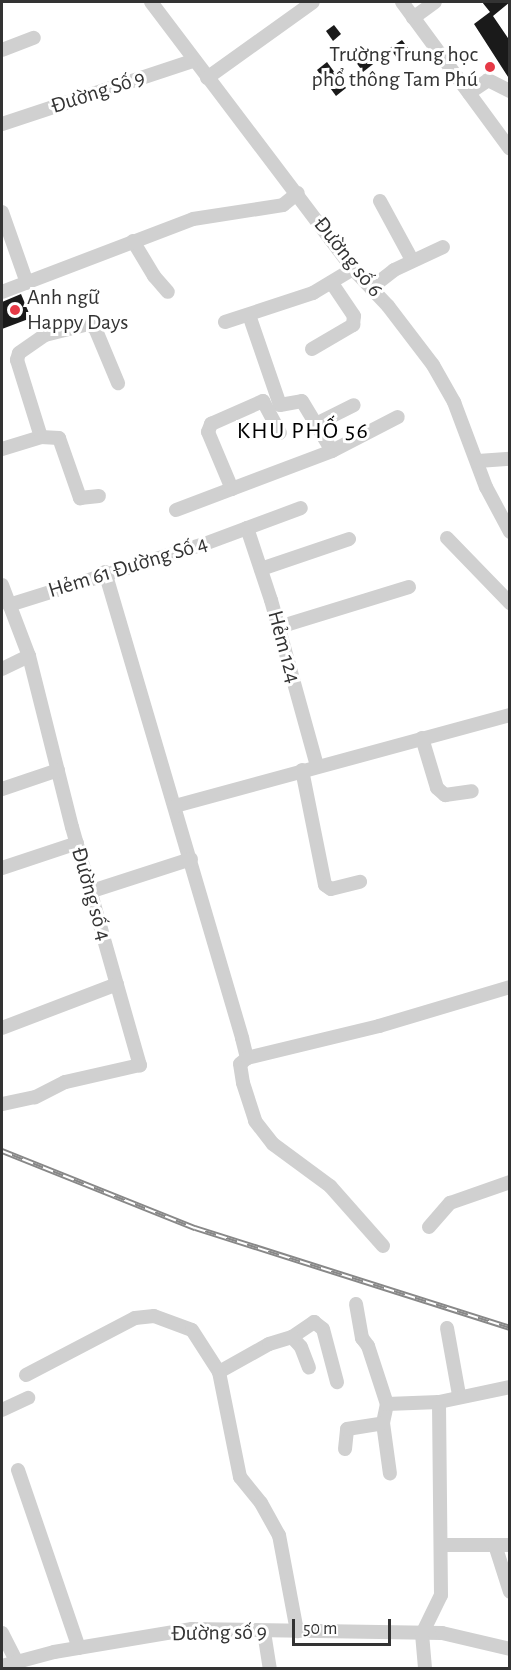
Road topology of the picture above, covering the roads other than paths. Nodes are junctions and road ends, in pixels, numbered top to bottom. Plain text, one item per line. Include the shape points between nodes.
1 (152, 2) edge
2 (313, 2) edge
3 (402, 2) edge
4 (435, 2) edge
5 (413, 18) junction
6 (34, 38) dead end
7 (2, 50) edge
8 (195, 60) junction
9 (207, 78) junction
10 (510, 91) edge
11 (469, 93) junction
12 (2, 124) edge
13 (510, 149) edge
14 (297, 193) junction
15 (381, 201) dead end
16 (2, 212) edge
17 (133, 241) junction
18 (443, 247) dead end
19 (412, 261) junction
20 (352, 269) junction
21 (27, 283) junction
22 (332, 283) junction
23 (371, 288) junction
24 (2, 292) edge
25 (168, 292) dead end
26 (249, 315) junction
27 (225, 322) dead end
28 (312, 350) dead end
29 (118, 383) dead end
30 (354, 405) dead end
31 (398, 417) dead end
32 (316, 424) junction
33 (280, 434) dead end
34 (41, 437) junction
35 (2, 449) edge
36 (332, 451) junction
37 (510, 459) edge
38 (478, 461) junction
39 (232, 489) junction
40 (99, 496) dead end
41 (301, 508) dead end
42 (176, 510) dead end
43 (247, 528) junction
44 (510, 532) edge
45 (447, 538) dead end
46 (349, 539) dead end
47 (261, 569) junction
48 (105, 572) junction
49 (409, 587) dead end
50 (2, 589) edge
51 (510, 603) edge
52 (9, 605) junction
53 (279, 627) junction
54 (29, 656) junction
55 (2, 669) edge
56 (510, 715) edge
57 (422, 738) junction
58 (317, 766) junction
59 (58, 770) junction
60 (302, 770) junction
61 (2, 789) edge
62 (472, 791) dead end
63 (175, 806) junction
64 (77, 843) junction
65 (191, 859) junction
66 (2, 868) edge
67 (360, 882) dead end
68 (92, 891) junction
69 (117, 984) junction
70 (510, 987) edge
71 (2, 1028) edge
72 (247, 1058) junction
73 (2, 1104) edge
74 (510, 1182) edge
75 (429, 1227) dead end
76 (383, 1246) dead end
77 (356, 1304) dead end
78 (447, 1328) dead end
79 (292, 1337) junction
80 (309, 1368) dead end
81 (219, 1372) junction
82 (26, 1375) dead end
83 (337, 1382) dead end
84 (510, 1388) edge
85 (459, 1395) junction
86 (28, 1398) dead end
87 (439, 1402) junction
88 (387, 1404) junction
89 (2, 1410) edge
90 (383, 1423) junction
91 (345, 1449) dead end
92 (18, 1470) dead end
93 (390, 1474) dead end
94 (443, 1545) junction
95 (495, 1545) junction
96 (510, 1545) edge
97 (510, 1592) edge
98 (297, 1631) junction
99 (264, 1632) junction
100 (2, 1633) edge
101 (422, 1634) junction
102 (79, 1648) junction
103 (510, 1649) edge
104 (16, 1660) junction
105 (2, 1666) edge
106 (270, 1668) edge
107 (425, 1668) edge

1 - 8 street, Đường số 6
2 - 9 street
3 - 5 street
4 - 5 street
5 - 11 street
6 - 7 street
8 - 9 street, Đường số 6
8 - 12 street, Đường Số 9
9 - 14 street, Đường số 6
10 - 11 street via 488,80
11 - 13 street
14 - 17 street via 283,205 193,219
14 - 20 street, Đường số 6
15 - 19 street
16 - 21 street
17 - 21 street
17 - 25 street
18 - 19 street
19 - 23 street
20 - 22 street
20 - 23 street, Đường số 6
21 - 24 street
22 - 26 street
22 - 28 street via 354,316 353,325
23 - 38 street, Đường số 6 via 433,365 454,402
26 - 27 street
26 - 32 street via 280,405 300,399
29 - 34 street via 95,328 88,324 45,335 20,353 17,360
30 - 32 street
31 - 36 street
32 - 36 street
33 - 39 street via 263,401 211,424 208,432
34 - 35 street
34 - 40 street via 59,438 80,498
36 - 39 street
37 - 38 street
38 - 44 street, Đường số 6 via 486,487
39 - 42 street
41 - 43 street, Hẻm 61 Đường Số 4
43 - 47 street, Hẻm 124
43 - 48 street, Hẻm 61 Đường Số 4
45 - 51 street
46 - 47 street
47 - 53 street, Hẻm 124
48 - 52 street, Hẻm 61 Đường Số 4
48 - 63 street
49 - 53 street
50 - 52 street, Đường số 4
52 - 54 street, Đường số 4
53 - 58 street, Hẻm 124
54 - 55 street
54 - 59 street, Đường số 4
56 - 57 street
57 - 58 street
57 - 62 street via 438,788 445,795
58 - 60 street
59 - 61 street
59 - 64 street, Đường số 4
60 - 63 street
60 - 67 street via 325,885 331,889
63 - 65 street
64 - 66 street
64 - 68 street, Đường số 4
65 - 68 street
65 - 72 street
68 - 69 street, Đường số 4
69 - 71 street
69 - 73 street, Đường số 4 via 140,1065 65,1082 35,1097
70 - 72 street via 379,1026
72 - 76 street via 240,1064 255,1121 273,1144 330,1186
74 - 75 street via 450,1203
77 - 88 street via 362,1338
78 - 85 street
79 - 80 street via 301,1347
79 - 81 street via 269,1344
79 - 83 street via 314,1323 323,1329
81 - 82 street via 192,1330 154,1316 135,1318
81 - 98 street via 240,1478 279,1535
84 - 85 street
85 - 87 street
86 - 89 street
87 - 88 street
87 - 94 street
88 - 90 street
90 - 91 street via 347,1429
90 - 93 street
92 - 102 street
94 - 95 street
94 - 101 street via 441,1595
95 - 96 street
95 - 97 street
98 - 99 street, Đường số 9
98 - 101 street, Đường số 9
99 - 102 street, Đường số 9 via 192,1629
99 - 106 street
100 - 104 street
101 - 103 street, Đường số 9 via 442,1633
101 - 107 street
102 - 104 street, Đường số 9
104 - 105 street, Đường số 9

